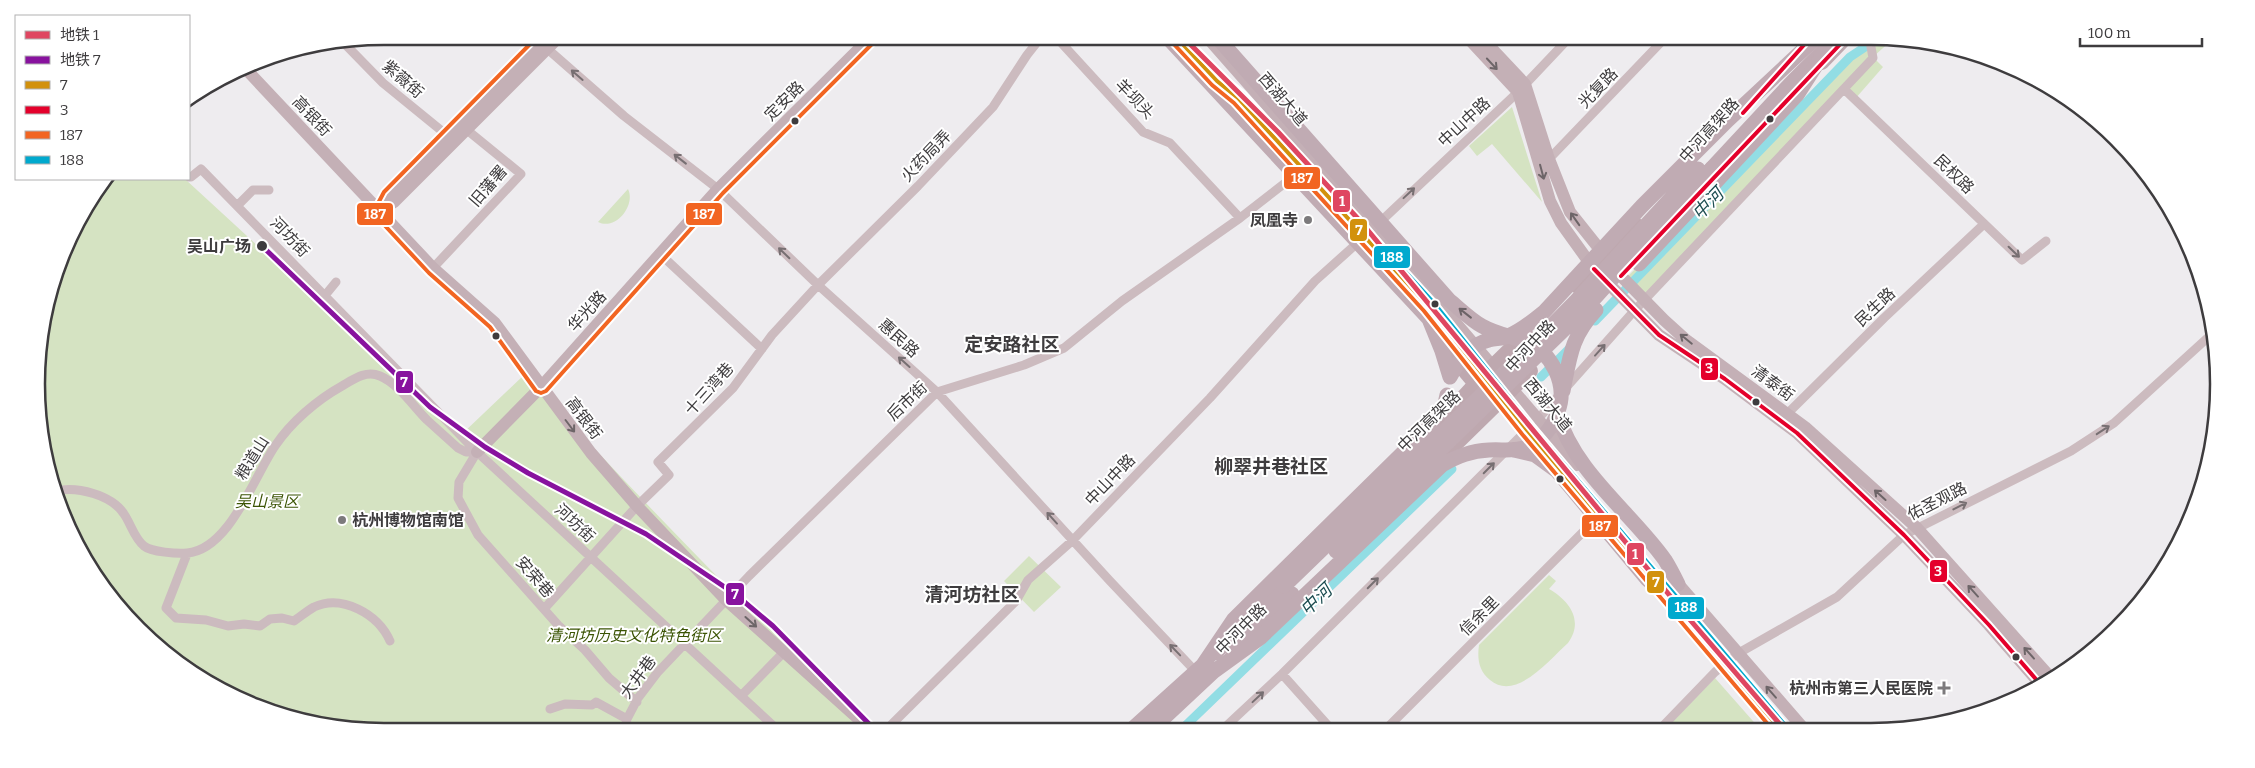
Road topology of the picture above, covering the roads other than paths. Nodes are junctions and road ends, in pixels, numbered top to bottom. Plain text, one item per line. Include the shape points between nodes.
1 (543, 45) edge
2 (543, 45) edge
3 (547, 45) edge
4 (863, 45) edge
5 (1034, 45) edge
6 (1063, 45) edge
7 (1174, 45) edge
8 (1183, 45) edge
9 (1213, 45) edge
10 (1224, 45) edge
11 (1476, 45) edge
12 (1487, 45) edge
13 (1563, 45) edge
14 (1658, 45) edge
15 (1804, 45) edge
16 (1819, 45) edge
17 (1820, 45) edge
18 (1823, 45) edge
19 (1840, 45) edge
20 (1871, 45) edge
21 (348, 47) edge
22 (250, 73) edge
23 (1522, 88) junction
24 (1844, 89) junction
25 (467, 130) junction
26 (448, 136) junction
27 (1549, 159) junction
28 (1294, 176) dead end
29 (190, 177) edge
30 (718, 189) junction
31 (269, 190) dead end
32 (238, 205) junction
33 (380, 211) junction
34 (1240, 218) junction
35 (1984, 224) junction
36 (1364, 237) junction
37 (2046, 242) dead end
38 (659, 254) junction
39 (1606, 257) junction
40 (433, 268) junction
41 (1594, 269) junction
42 (1624, 278) junction
43 (336, 282) dead end
44 (818, 285) junction
45 (1613, 290) junction
46 (327, 293) dead end
47 (1642, 298) junction
48 (1631, 308) junction
49 (1507, 337) junction
50 (2207, 339) edge
51 (762, 349) junction
52 (1484, 375) junction
53 (1450, 377) junction
54 (541, 387) junction
55 (936, 392) junction
56 (1508, 394) junction
57 (1447, 395) junction
58 (1559, 409) junction
59 (1788, 413) junction
60 (1538, 419) junction
61 (1527, 430) junction
62 (1490, 450) junction
63 (1514, 450) junction
64 (477, 452) junction
65 (62, 490) edge
66 (637, 506) junction
67 (1594, 522) dead end
68 (1916, 528) junction
69 (1904, 534) junction
70 (1072, 541) junction
71 (187, 554) junction
72 (591, 558) junction
73 (1678, 584) junction
74 (1666, 595) junction
75 (726, 600) junction
76 (544, 609) junction
77 (390, 641) dead end
78 (684, 644) junction
79 (784, 652) junction
80 (1738, 654) junction
81 (1724, 664) junction
82 (1204, 672) junction
83 (1282, 674) junction
84 (2047, 674) edge
85 (2037, 680) edge
86 (741, 696) junction
87 (637, 702) junction
88 (550, 709) dead end
89 (627, 719) junction
90 (626, 723) edge
91 (770, 723) edge
92 (863, 723) edge
93 (893, 723) edge
94 (1135, 723) edge
95 (1140, 723) edge
96 (1157, 723) edge
97 (1165, 723) edge
98 (1230, 723) edge
99 (1326, 723) edge
100 (1392, 723) edge
101 (1666, 723) edge
102 (1775, 723) edge
103 (1799, 723) edge

1 - 25 main road
2 - 26 main road
30 -> 3 street, 惠民路 via 624,116
4 - 30 main road, 定安路
5 - 44 street, 火药局弄 via 993,107
6 - 34 street, 羊坝头 via 1143,132 1170,143
7 - 53 highway, bridge via 1429,318
8 - 36 main road via 1216,81 1238,98
9 - 36 main road, 西湖大道
49 -> 10 highway, bridge via 1482,326 1449,300
11 -> 23 main road
12 - 23 main road
13 - 23 street, 中山中路
14 - 27 street, 光复路
15 - 39 main road, 中河中路
16 - 49 highway, bridge via 1728,120 1642,206 1544,312
17 - 82 highway, 中河高架路, bridge via 1520,358
18 - 58 highway, bridge via 1797,95 1577,333
19 - 42 main road, 中河中路
20 - 24 street
21 - 26 street, 紫薇街 via 383,83
22 - 33 main road, 高银街
23 - 27 main road, 清泰街
36 -> 23 street, 中山中路
23 -> 41 main road, 清泰街 via 1550,201 1561,223
24 - 35 street, 民权路
24 - 47 street
25 - 33 main road via 394,202
25 - 40 street, 旧藩署 via 521,174
26 - 33 main road via 388,196
39 -> 27 main road, 清泰街 via 1570,212
28 - 34 street, 后市街
29 - 32 street, 河坊街 via 201,169
30 - 38 main road, 华光路
44 -> 30 street, 惠民路
31 - 32 street via 254,190
32 - 64 street, 河坊街
33 - 40 main road, 高银街
34 - 55 street, 后市街 via 1122,301 1064,348 1024,365
35 -> 37 street, 民权路 via 2022,260
35 - 59 street, 民生路
36 - 52 main road, 西湖大道
36 - 52 main road via 1366,248
36 - 70 street, 中山中路 via 1316,281 1210,398
38 - 51 street
38 - 54 main road, 华光路
39 - 41 main road, 中河中路
39 - 42 main road, 清泰街
40 - 54 main road, 高银街 via 495,323
41 - 45 main road, 清泰街
41 - 52 main road, 中河中路
42 - 45 main road, 中河中路
42 - 47 main road, 清泰街
43 - 46 street
44 - 51 street, 十三湾巷
55 -> 44 street, 惠民路
45 - 48 main road, 清泰街
45 - 56 main road, 中河中路
47 - 48 street
59 -> 47 main road, 清泰街 via 1685,339
60 -> 48 street
48 - 69 main road, 清泰街 via 1679,350 1725,379 1798,433
49 - 53 highway, bridge via 1472,347 1458,360
49 - 58 highway, bridge via 1526,342 1542,352 1554,367 1561,386
68 -> 50 street, 佑圣观路 via 2071,451 2114,423
51 - 66 street, 十三湾巷 via 733,388 658,462 669,475
52 - 56 main road, 西湖大道
52 - 82 main road, 中河中路
53 - 57 highway
54 - 64 main road, 华光路
54 -> 66 main road, 高银街 via 591,453
70 -> 55 street, 惠民路
55 - 75 street, 后市街
56 - 60 main road, 西湖大道
56 - 61 main road, 西湖大道
56 - 82 main road, 中河中路
57 - 62 highway, bridge via 1450,414 1460,430 1473,442
57 - 82 highway, bridge via 1445,404 1427,429 1234,619
58 - 63 highway, bridge via 1543,437 1527,447
58 - 73 highway via 1563,433 1574,454 1665,561
68 -> 59 main road, 清泰街
60 - 61 street
60 - 73 main road, 西湖大道
61 - 74 main road, 西湖大道
83 -> 61 street
62 - 63 highway, bridge
62 - 82 highway, bridge via 1464,453 1442,465 1260,638
63 - 74 highway via 1534,456 1557,471 1647,579
64 - 71 street, 粮道山 via 458,448 389,381 374,374 365,374 332,391 304,414 276,445 221,535 202,550
64 - 72 street, 河坊街
64 - 76 street, 安荣巷 via 459,482 458,498 478,535
65 - 71 street, 粮道山 via 78,490 116,504 144,547
66 - 72 street
66 - 75 main road, 高银街
67 - 100 street, 信余里
68 - 69 street, 佑圣观路
84 -> 68 main road, 清泰街
69 - 80 street, 佑圣观路 via 1837,597
69 - 85 main road, 清泰街
82 -> 70 street, 惠民路
70 - 93 street, 中山中路 via 1028,580 1016,601
71 - 77 street via 166,608 176,618 206,620 228,626 260,626 270,619 294,621 314,607 336,603 369,614
72 - 76 street
72 - 78 street, 河坊街
73 - 80 main road, 西湖大道
74 - 81 main road, 西湖大道
75 - 78 street, 后市街
75 -> 79 main road, 高银街
76 - 87 street, 安荣巷
78 - 86 street, 河坊街
78 - 87 street, 大井巷 via 657,673
79 - 86 street
79 - 92 main road, 高银街
80 - 81 street, 佑圣观路
103 -> 80 main road, 西湖大道
81 - 101 street, 佑圣观路
81 - 102 main road, 西湖大道
82 - 94 main road, 中河中路
82 - 95 highway, 中河高架路, bridge
82 - 96 highway, 中河高架路, bridge
82 - 97 main road, 中河中路
98 -> 83 street
83 - 99 street
86 - 91 street, 河坊街
87 - 89 street, 大井巷
88 - 89 street via 565,704 592,705 596,702
89 - 90 street, 大井巷

